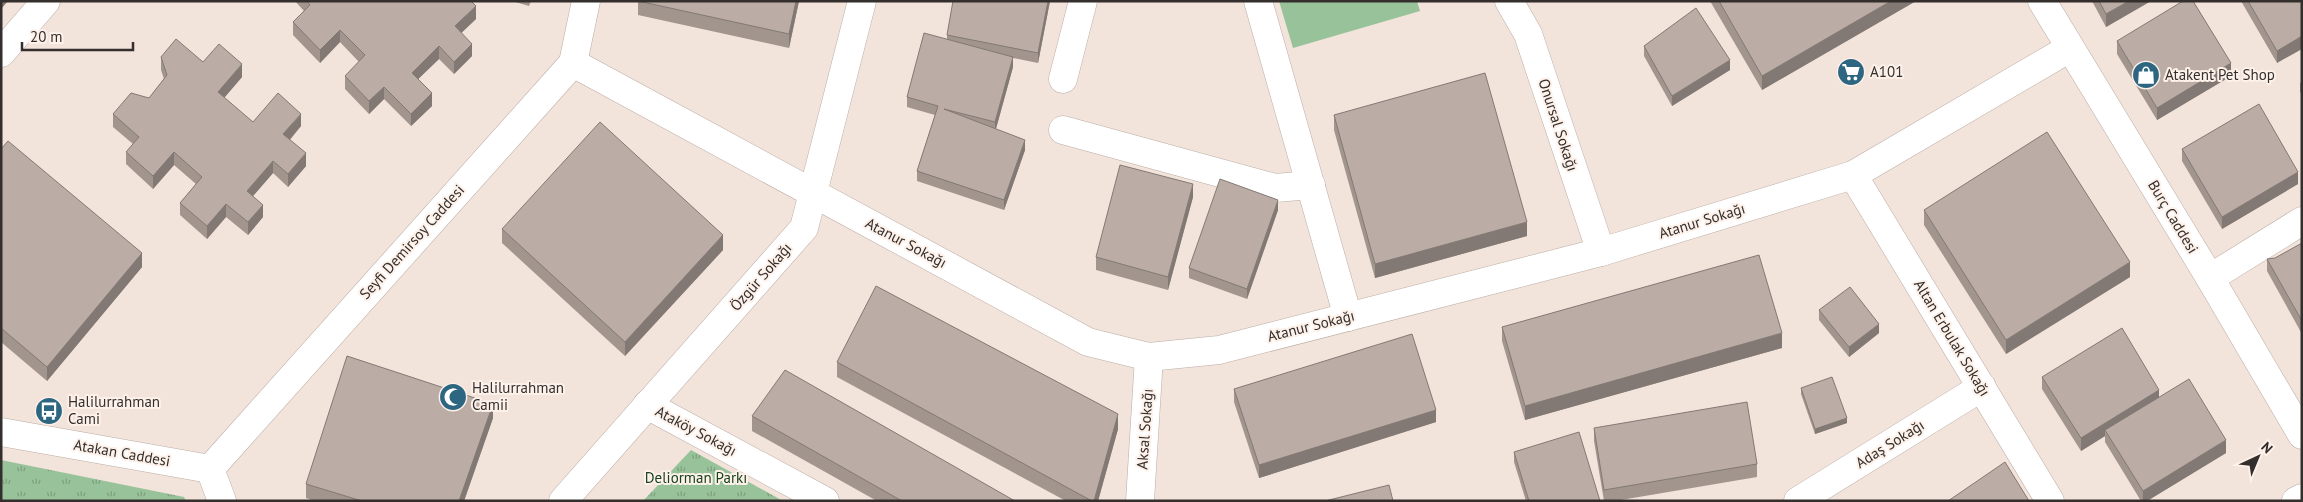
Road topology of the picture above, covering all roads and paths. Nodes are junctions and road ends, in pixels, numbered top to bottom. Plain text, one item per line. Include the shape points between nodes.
1 (46, 1) edge
2 (586, 1) edge
3 (862, 1) edge
4 (1083, 1) edge
5 (1258, 1) edge
6 (1509, 1) edge
7 (2042, 1) edge
8 (2070, 48) junction
9 (1, 53) edge
10 (573, 62) junction
11 (1062, 79) dead end
12 (1063, 130) dead end
13 (1853, 175) junction
14 (1311, 185) junction
15 (814, 193) junction
16 (2302, 221) edge
17 (1601, 252) junction
18 (2210, 278) junction
19 (1348, 317) junction
20 (1149, 357) junction
21 (1982, 387) junction
22 (647, 405) junction
23 (1, 432) edge
24 (2302, 435) edge
25 (210, 469) junction
26 (2302, 498) edge
27 (222, 501) edge
28 (562, 501) edge
29 (825, 501) edge
30 (1140, 501) edge
31 (1798, 501) edge
32 (2050, 501) edge
33 (2296, 501) edge

1 - 9 street
2 - 10 street, Seyfi Demirsoy Caddesi
3 - 15 street, Özgür Sokağı
4 - 11 street
5 - 14 street
6 - 17 street, Onursal Sokağı via 1528,34
7 - 8 street, Burç Caddesi
8 - 13 street, Atanur Sokağı
8 - 18 street, Burç Caddesi
10 - 15 street, Atanur Sokağı
10 - 25 street, Seyfi Demirsoy Caddesi
12 - 14 street via 1275,188
13 - 17 street, Atanur Sokağı
13 - 21 street, Altan Erbulak Sokağı
14 - 19 street
15 - 20 street, Atanur Sokağı via 1088,342
15 - 22 street, Özgür Sokağı via 804,228
16 - 18 street
17 - 19 street, Atanur Sokağı
18 - 24 street, Burç Caddesi
19 - 20 street, Atanur Sokağı via 1219,350
20 - 30 street, Aksal Sokağı
21 - 31 street, Adaş Sokağı
21 - 32 street, Altan Erbulak Sokağı
22 - 28 street, Özgür Sokağı
22 - 29 street, Ataköy Sokağı
23 - 25 street, Atakan Caddesi
25 - 27 street
26 - 33 street

